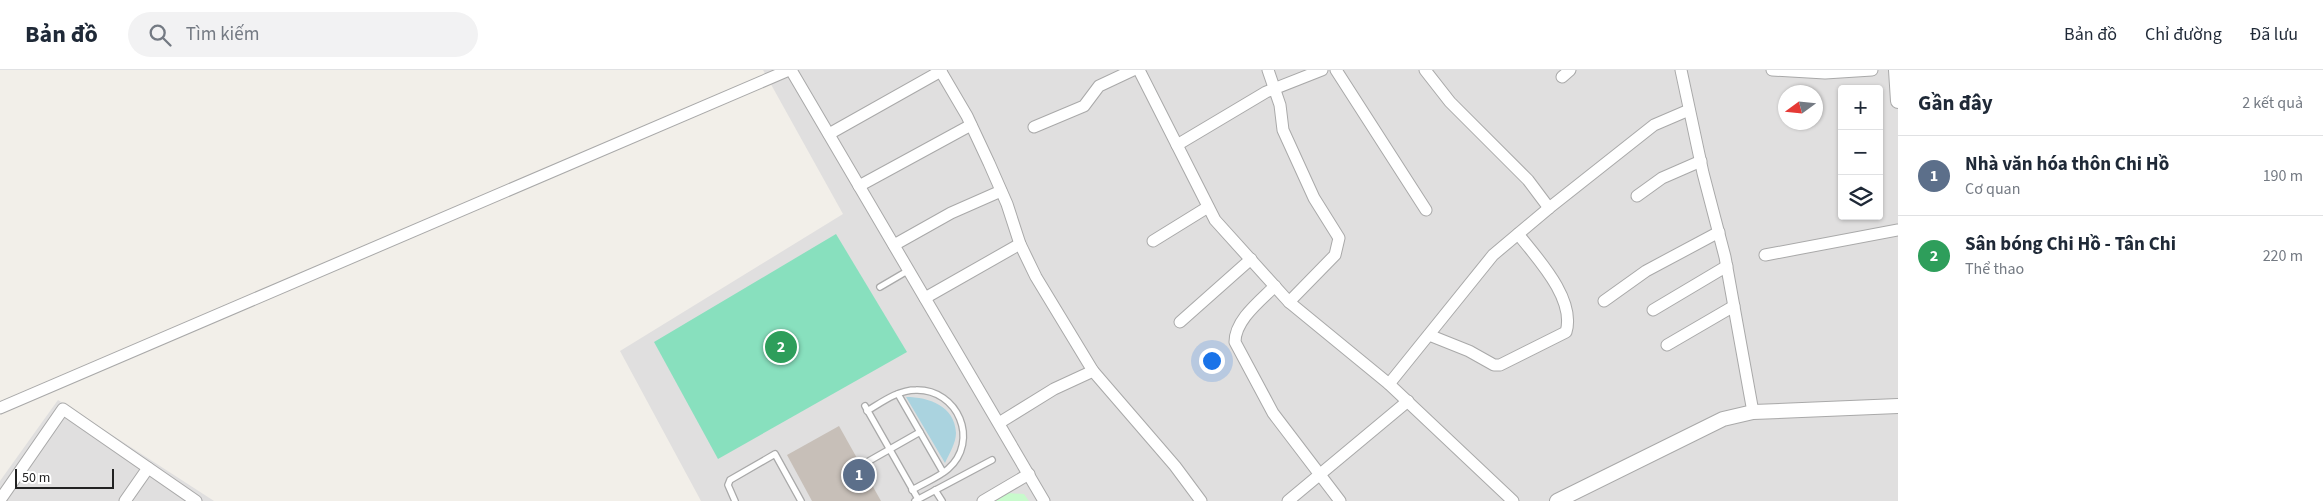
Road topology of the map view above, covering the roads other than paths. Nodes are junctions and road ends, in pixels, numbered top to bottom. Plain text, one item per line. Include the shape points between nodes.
1 (790, 70) edge
2 (1133, 70) edge
3 (1139, 70) edge
4 (1268, 70) edge
5 (1322, 70) edge
6 (1336, 70) edge
7 (1425, 70) edge
8 (1680, 70) edge
9 (1772, 70) edge
10 (1872, 70) edge
11 (1896, 70) edge
12 (941, 71) edge
13 (1275, 88) junction
14 (1898, 101) edge
15 (1689, 110) junction
16 (971, 125) junction
17 (1034, 127) dead end
18 (829, 134) junction
19 (1177, 145) junction
20 (1701, 161) junction
21 (859, 186) junction
22 (1001, 191) junction
23 (1637, 196) dead end
24 (1208, 208) junction
25 (1549, 208) junction
26 (1426, 210) dead end
27 (1898, 230) edge
28 (1719, 232) junction
29 (1518, 234) junction
30 (1153, 242) dead end
31 (1020, 244) junction
32 (894, 245) junction
33 (1765, 255) dead end
34 (1251, 259) junction
35 (1727, 266) junction
36 (909, 270) junction
37 (1274, 286) junction
38 (880, 287) dead end
39 (925, 298) junction
40 (1604, 301) dead end
41 (1289, 302) junction
42 (1734, 306) junction
43 (1653, 310) dead end
44 (1180, 322) dead end
45 (1429, 335) junction
46 (1667, 345) dead end
47 (1093, 371) junction
48 (1389, 384) junction
49 (898, 394) junction
50 (1408, 401) junction
51 (1898, 406) edge
52 (0, 408) edge
53 (1753, 412) junction
54 (999, 423) junction
55 (920, 432) junction
56 (889, 450) junction
57 (992, 460) dead end
58 (869, 461) dead end
59 (148, 468) junction
60 (943, 472) junction
61 (1029, 474) junction
62 (1320, 474) junction
63 (912, 490) junction
64 (935, 490) junction
65 (0, 500) edge
66 (916, 500) edge
67 (126, 501) edge
68 (196, 501) edge
69 (735, 501) edge
70 (801, 501) edge
71 (942, 501) edge
72 (983, 501) edge
73 (1044, 501) edge
74 (1201, 501) edge
75 (1288, 501) edge
76 (1340, 501) edge
77 (1513, 501) edge
78 (1557, 501) edge

1 - 18 street
1 - 52 street
2 - 17 street via 1099,86 1084,106
3 - 19 street
4 - 13 street
5 - 13 street
6 - 26 street
7 - 25 street via 1450,102 1528,180
8 - 15 street
9 - 10 street via 1825,73
11 - 14 street
12 - 16 street
12 - 18 street
13 - 19 street
13 - 41 street via 1283,130 1314,198 1339,238 1335,255
15 - 20 street
15 - 25 street via 1654,125
16 - 21 street
16 - 22 street
18 - 21 street
19 - 24 street
20 - 23 street via 1662,178
20 - 28 street
21 - 32 street
22 - 31 street
22 - 32 street via 951,213
24 - 30 street
24 - 34 street
25 - 29 street
27 - 33 street
28 - 35 street
28 - 40 street via 1646,271
29 - 45 street via 1484,264
29 - 45 street via 1564,300 1566,332 1500,365
31 - 39 street
31 - 47 street via 1036,277
32 - 36 street
34 - 37 street
34 - 44 street
35 - 42 street
35 - 43 street
36 - 38 lane
36 - 39 street
37 - 41 street
37 - 62 street via 1243,319 1235,342 1272,414
39 - 54 street
41 - 48 street
42 - 46 street
42 - 53 street
45 - 48 street
47 - 54 street
47 - 74 street
48 - 50 street
49 - 55 lane
49 - 56 lane via 866,408
49 - 60 lane via 926,390 948,401 958,412 963,438 954,461
50 - 62 street
50 - 77 street
51 - 53 street
53 - 78 street via 1712,422
54 - 61 street
55 - 56 lane
55 - 60 lane
56 - 58 lane
56 - 63 lane
57 - 64 lane
59 - 65 street via 62,409
59 - 67 street
59 - 68 street
60 - 63 lane
61 - 72 street
61 - 73 street
62 - 75 street
62 - 76 street
63 - 66 lane
64 - 66 lane
64 - 71 lane
69 - 70 lane via 728,485 730,480 775,454

